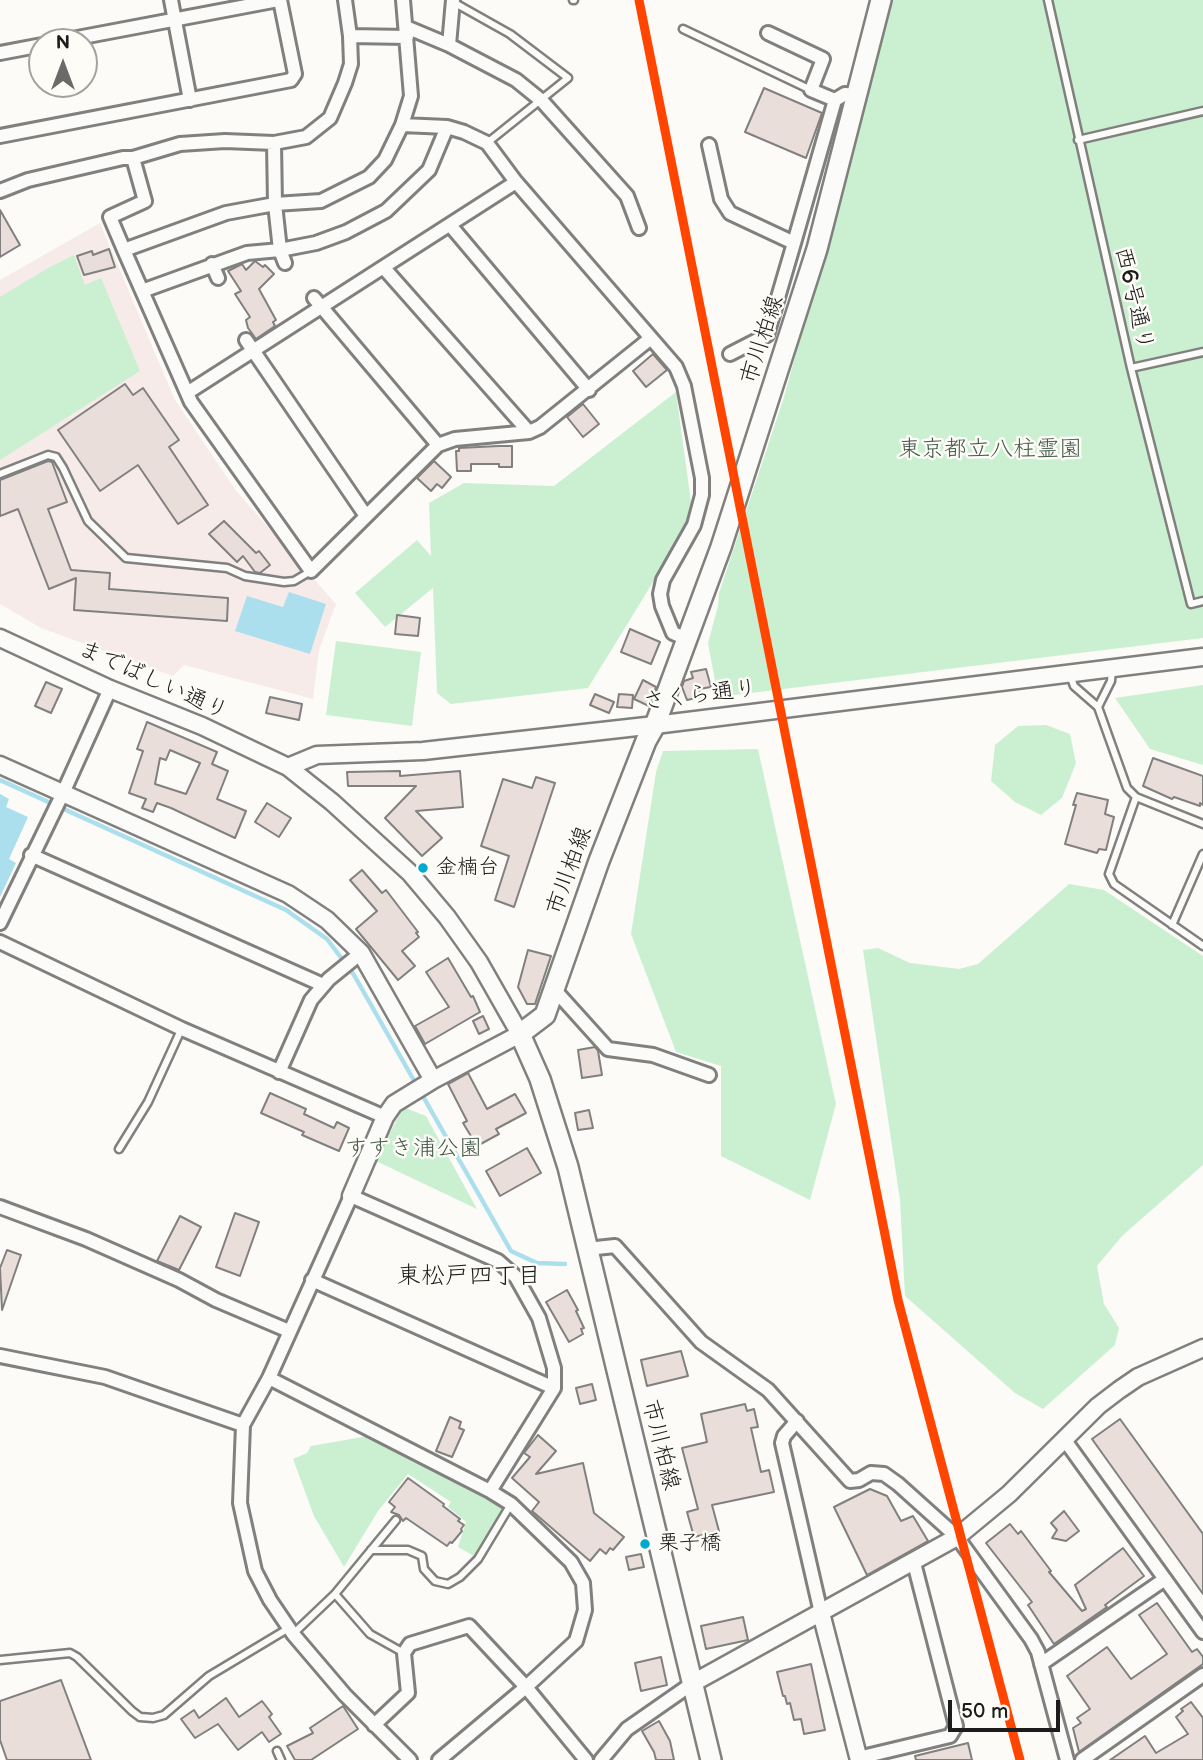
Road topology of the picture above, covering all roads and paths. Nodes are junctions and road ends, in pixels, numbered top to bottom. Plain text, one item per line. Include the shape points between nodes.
1 (171, 0) edge
2 (279, 0) edge
3 (345, 0) edge
4 (403, 0) edge
5 (881, 0) edge
6 (1048, 0) edge
7 (453, 1) edge
8 (175, 19) junction
9 (684, 29) dead end
10 (406, 32) junction
11 (768, 33) dead end
12 (98, 34) edge
13 (350, 36) junction
14 (449, 45) junction
15 (28, 47) edge
16 (0, 52) edge
17 (811, 90) junction
18 (856, 95) junction
19 (190, 100) junction
20 (835, 100) junction
21 (542, 101) junction
22 (1203, 111) edge
23 (402, 125) junction
24 (447, 127) junction
25 (0, 136) edge
26 (1078, 139) junction
27 (274, 143) junction
28 (487, 143) junction
29 (709, 145) dead end
30 (132, 158) junction
31 (516, 182) junction
32 (0, 191) edge
33 (275, 204) junction
34 (450, 225) junction
35 (639, 228) dead end
36 (794, 243) junction
37 (124, 250) junction
38 (282, 257) junction
39 (212, 264) junction
40 (384, 268) junction
41 (218, 278) dead end
42 (142, 290) junction
43 (318, 303) junction
44 (651, 338) junction
45 (249, 346) junction
46 (1203, 352) edge
47 (730, 354) dead end
48 (1131, 368) junction
49 (589, 390) junction
50 (187, 393) junction
51 (529, 432) junction
52 (438, 445) junction
53 (0, 474) edge
54 (366, 516) junction
55 (312, 571) junction
56 (1203, 601) edge
57 (0, 638) edge
58 (687, 639) junction
59 (1203, 657) edge
60 (1113, 668) junction
61 (1069, 674) junction
62 (110, 689) junction
63 (1098, 707) junction
64 (655, 725) junction
65 (0, 765) edge
66 (288, 767) junction
67 (61, 797) junction
68 (1136, 797) junction
69 (1203, 824) edge
70 (1203, 854) edge
71 (32, 855) junction
72 (0, 923) edge
73 (1172, 925) junction
74 (0, 942) edge
75 (1203, 946) edge
76 (356, 956) junction
77 (323, 985) junction
78 (553, 988) junction
79 (182, 1029) junction
80 (520, 1034) junction
81 (279, 1072) junction
82 (709, 1075) dead end
83 (424, 1085) junction
84 (385, 1117) junction
85 (119, 1149) dead end
86 (351, 1196) junction
87 (0, 1208) edge
88 (587, 1249) junction
89 (312, 1280) junction
90 (289, 1331) junction
91 (1203, 1348) edge
92 (0, 1356) edge
93 (269, 1378) junction
94 (554, 1388) junction
95 (797, 1421) junction
96 (243, 1425) junction
97 (1064, 1439) junction
98 (490, 1491) junction
99 (511, 1504) junction
100 (396, 1520) dead end
101 (957, 1537) junction
102 (371, 1550) junction
103 (914, 1563) junction
104 (1165, 1578) junction
105 (335, 1594) junction
106 (821, 1613) junction
107 (291, 1631) junction
108 (1203, 1632) edge
109 (404, 1653) junction
110 (0, 1660) edge
111 (1041, 1664) junction
112 (1203, 1675) edge
113 (693, 1682) junction
114 (526, 1687) junction
115 (374, 1725) junction
116 (277, 1751) dead end
117 (858, 1759) edge
118 (281, 1760) edge
119 (410, 1760) edge
120 (439, 1760) edge
121 (586, 1760) edge
122 (601, 1760) edge
123 (711, 1760) edge
124 (1067, 1760) edge
125 (1082, 1760) edge

1 - 8 street
2 - 8 street
2 - 19 street via 295,74 291,80
3 - 13 street
4 - 10 street
5 - 18 main road, 市川柏線
6 - 26 lane, 西6号通り
7 - 14 street
7 - 21 lane via 510,34 568,78
8 - 12 street
8 - 19 street
9 - 17 lane
10 - 13 street
10 - 14 street
10 - 23 street via 411,96
11 - 17 street via 824,59
13 - 27 street via 351,64 330,118 306,137
14 - 21 street via 516,80
15 - 16 street
17 - 20 street
18 - 20 street via 845,94
18 - 58 main road, 市川柏線 via 817,249 726,534
19 - 25 street
20 - 36 street
21 - 28 lane
21 - 35 street via 627,196
22 - 26 lane
23 - 24 street
23 - 33 street via 385,160 369,177 321,201
24 - 28 street
24 - 38 street via 429,170 386,211
26 - 48 lane, 西6号通り
27 - 30 street via 180,144
27 - 33 street
28 - 31 street
29 - 36 street via 721,199 730,213
30 - 32 street via 28,180
30 - 37 street via 145,201 110,217
31 - 34 street
31 - 44 street
33 - 37 street via 226,213
33 - 38 street
34 - 40 street
34 - 49 street
36 - 47 street via 767,335
37 - 42 street
38 - 39 street via 247,253
39 - 41 street
39 - 42 street
40 - 43 street
40 - 51 street
42 - 50 street
43 - 45 street
43 - 52 street
44 - 49 street
44 - 58 street via 676,367 684,386 702,478 694,525 660,594 673,633
45 - 50 street
45 - 54 street
46 - 48 lane
48 - 56 lane, 西6号通り via 1191,604
49 - 51 street
50 - 55 street
51 - 52 street via 455,439
52 - 54 street
53 - 55 lane via 48,455 56,457 88,521 126,558 227,568 284,582
54 - 55 street
57 - 62 street, までばしい通り
58 - 64 main road, 市川柏線
59 - 60 street, さくら通り
60 - 61 street, さくら通り
60 - 63 lane
61 - 63 lane via 1074,686
61 - 64 street, さくら通り
62 - 66 street, までばしい通り
62 - 67 street
63 - 68 lane via 1127,788
64 - 66 street, さくら通り via 424,751 317,755
64 - 78 main road, 市川柏線 via 598,861
65 - 67 street
66 - 80 street, までばしい通り via 410,873 478,962
67 - 71 street
67 - 76 street via 288,894 327,920
68 - 69 lane
68 - 73 lane via 1109,874 1114,884
70 - 73 lane
71 - 72 street
71 - 77 street
73 - 75 lane
74 - 79 street
76 - 77 street
76 - 83 street
77 - 81 street via 311,1000
78 - 80 main road, 市川柏線 via 545,1015
78 - 82 street via 608,1049 653,1055
79 - 81 street
79 - 85 lane via 148,1102
80 - 83 street
80 - 88 main road, 市川柏線 via 540,1079 568,1167
81 - 84 street
83 - 84 street via 394,1104
84 - 86 street
86 - 89 street
86 - 94 street via 498,1261 516,1277 539,1318 554,1368
87 - 90 street via 86,1239
88 - 95 street via 615,1246 701,1342 768,1390
88 - 113 main road, 市川柏線
89 - 90 street
89 - 94 street
90 - 93 street
91 - 97 street via 1138,1377
92 - 96 street via 105,1377
93 - 96 street
93 - 98 street
94 - 98 street
95 - 101 street via 850,1481 871,1473 884,1474
95 - 106 street via 782,1443
96 - 107 street via 240,1503 255,1571
97 - 101 street via 1010,1494
97 - 104 street
98 - 99 street
99 - 102 lane via 478,1559 448,1584 435,1581 422,1556 408,1550
99 - 114 street via 571,1562 583,1584 585,1611 576,1641
100 - 102 lane
101 - 103 street
101 - 111 street via 1031,1639
102 - 105 lane
103 - 106 street
103 - 117 street via 956,1726 950,1736
104 - 108 street
104 - 111 street
105 - 107 lane
105 - 109 lane via 370,1634
106 - 113 street
106 - 117 street
107 - 110 lane via 209,1676 164,1715 153,1718 132,1712 70,1653
107 - 115 street
109 - 114 street via 410,1644 470,1626
109 - 115 street via 408,1693
111 - 124 street
112 - 125 street
113 - 122 street via 627,1729
113 - 123 main road, 市川柏線
114 - 120 street
114 - 121 street
115 - 119 street
116 - 118 lane

